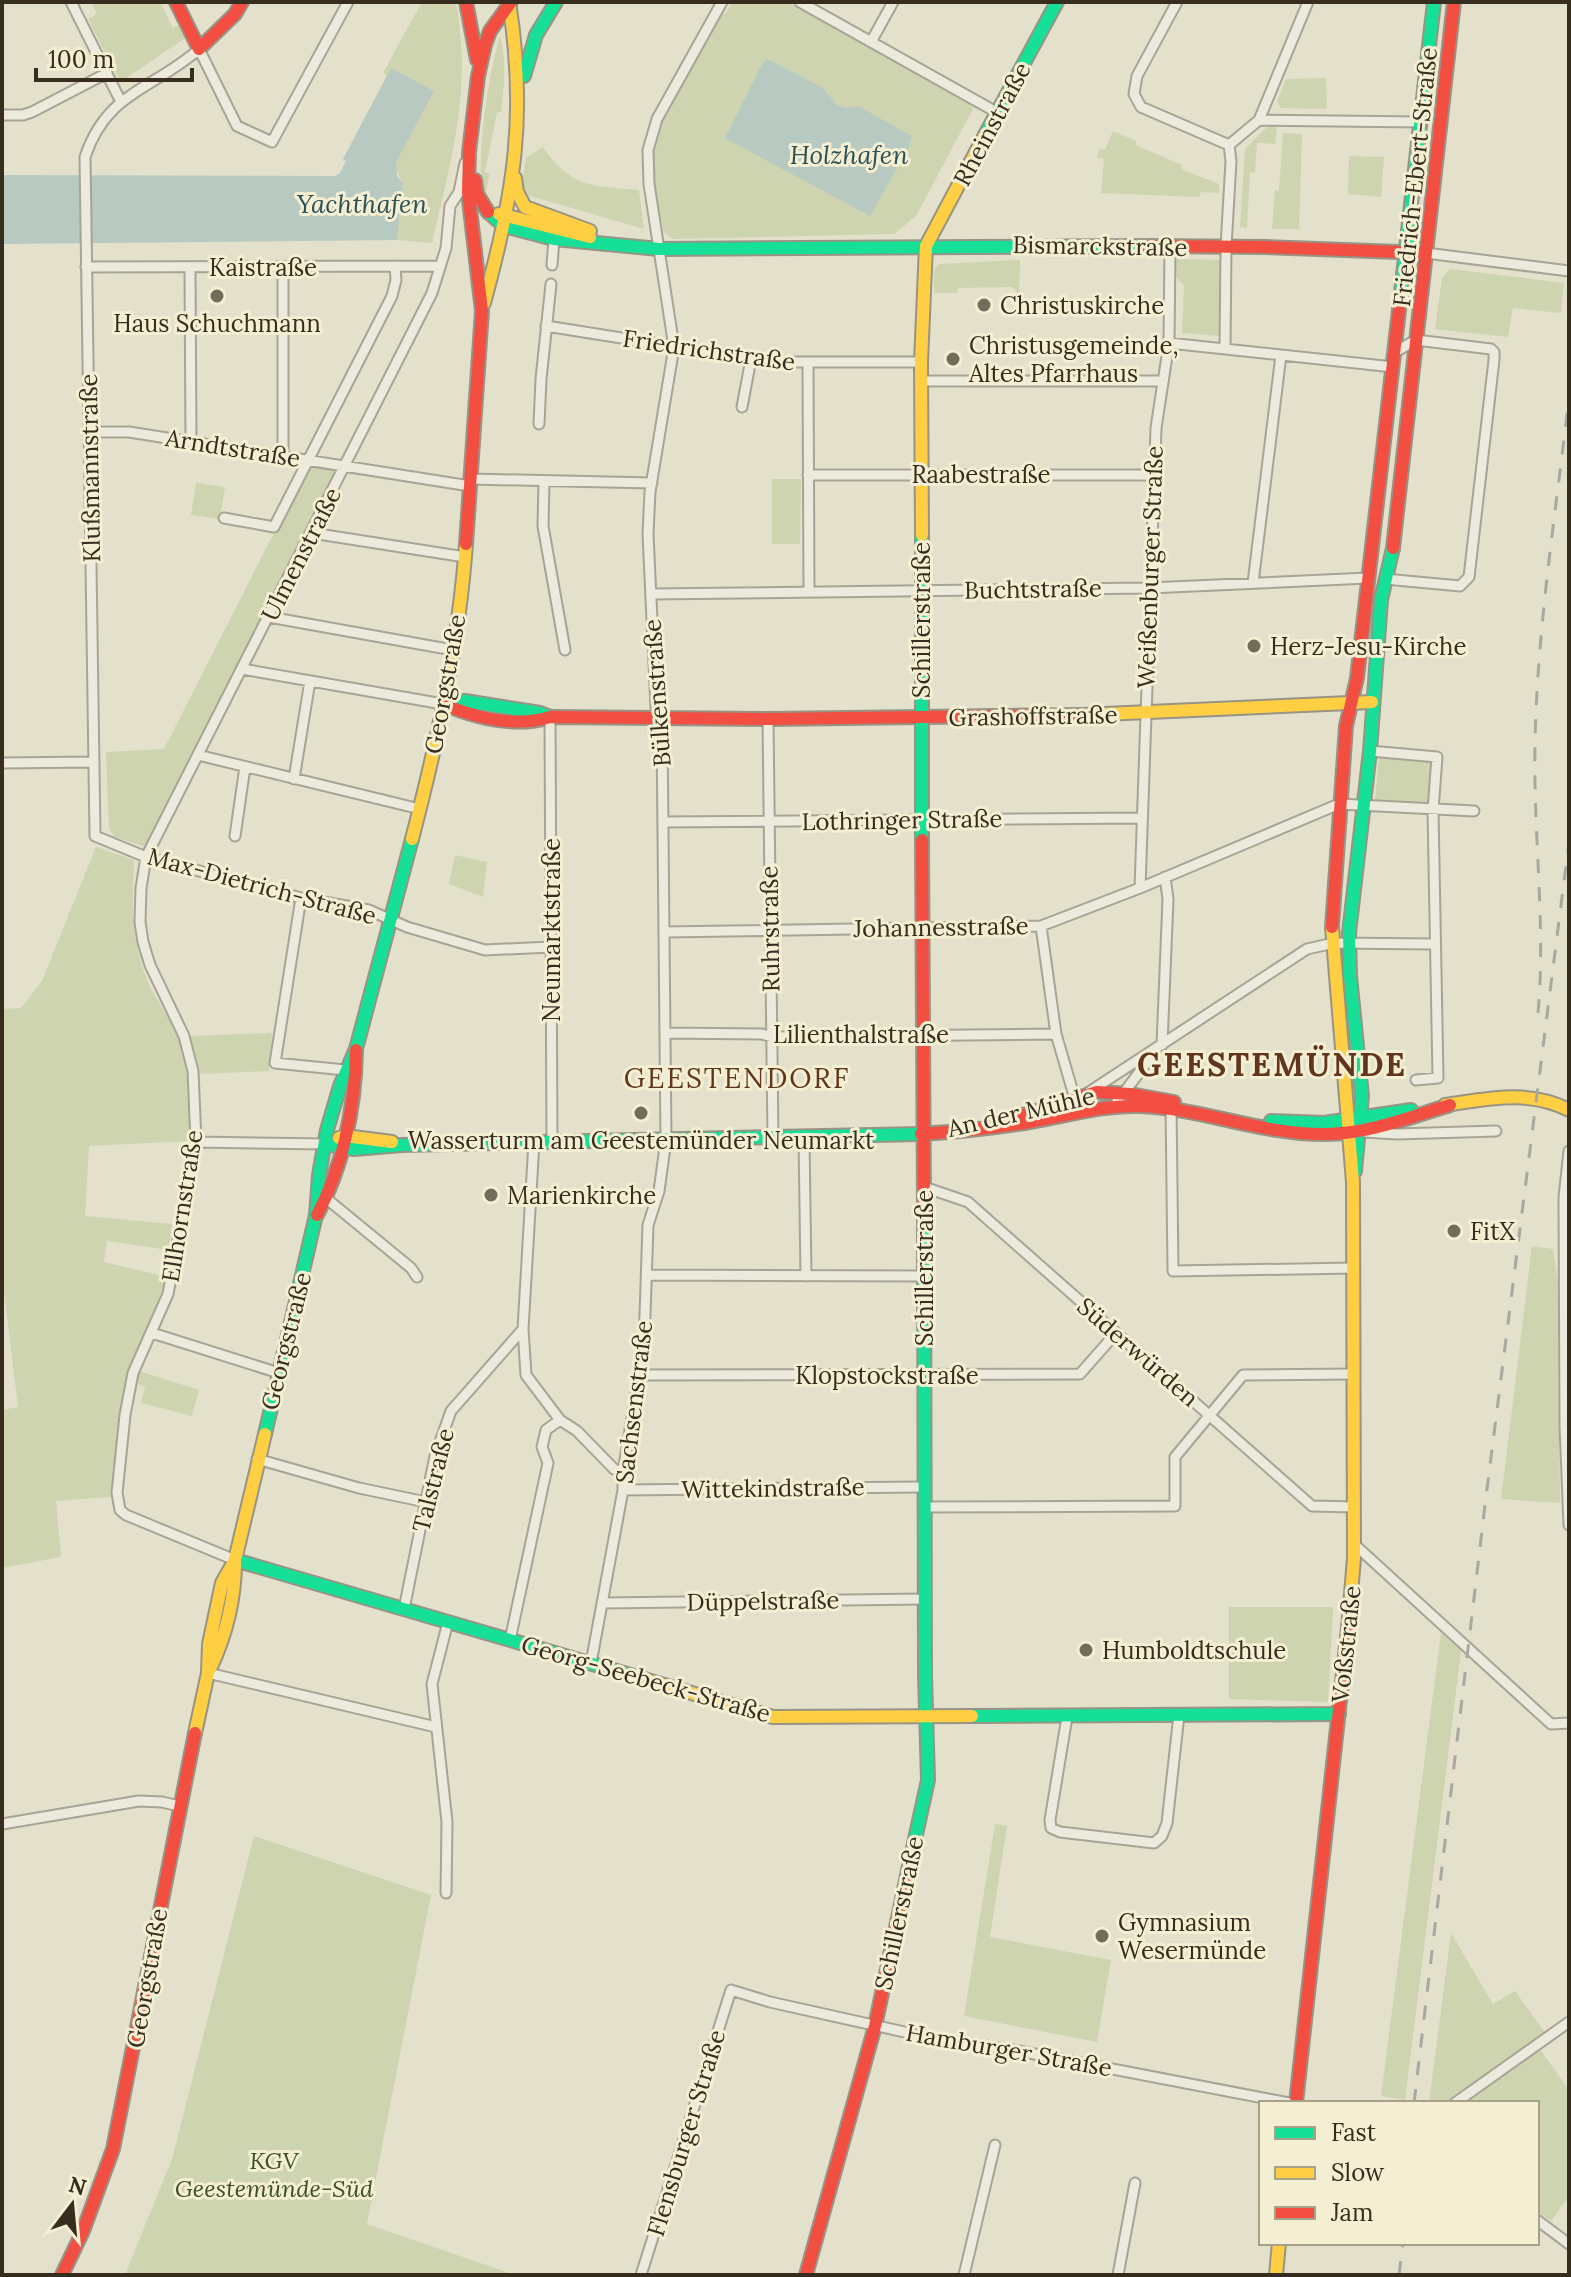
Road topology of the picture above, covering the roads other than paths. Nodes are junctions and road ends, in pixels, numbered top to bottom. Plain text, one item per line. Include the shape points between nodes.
1 (71, 2) edge
2 (176, 2) edge
3 (242, 2) edge
4 (348, 2) edge
5 (466, 2) edge
6 (556, 2) edge
7 (800, 2) edge
8 (893, 2) edge
9 (1057, 2) edge
10 (1177, 2) edge
11 (1308, 2) edge
12 (1434, 2) edge
13 (1454, 2) edge
14 (510, 3) edge
15 (717, 4) edge
16 (871, 42) junction
17 (199, 49) junction
18 (107, 73) junction
19 (478, 76) junction
20 (520, 97) junction
21 (121, 102) junction
22 (998, 113) junction
23 (2, 115) edge
24 (1259, 120) junction
25 (1421, 122) junction
26 (1229, 145) junction
27 (469, 152) junction
28 (515, 178) junction
29 (470, 210) junction
30 (488, 212) junction
31 (506, 221) junction
32 (449, 223) junction
33 (554, 239) junction
34 (610, 242) junction
35 (926, 246) junction
36 (629, 247) junction
37 (1170, 247) junction
38 (1226, 247) junction
39 (659, 249) junction
40 (1406, 252) junction
41 (1426, 253) junction
42 (552, 265) dead end
43 (395, 266) junction
44 (439, 266) junction
45 (86, 267) junction
46 (190, 267) junction
47 (283, 267) junction
48 (1569, 271) edge
49 (551, 284) dead end
50 (482, 311) junction
51 (546, 326) junction
52 (1416, 340) junction
53 (1169, 343) junction
54 (674, 347) junction
55 (1225, 349) junction
56 (1395, 352) junction
57 (1281, 355) junction
58 (751, 359) junction
59 (921, 362) junction
60 (808, 363) junction
61 (1393, 367) junction
62 (921, 381) junction
63 (1163, 381) junction
64 (742, 407) dead end
65 (539, 424) dead end
66 (91, 432) junction
67 (191, 442) junction
68 (283, 456) junction
69 (309, 460) junction
70 (346, 466) junction
71 (921, 474) junction
72 (808, 475) junction
73 (1154, 475) junction
74 (544, 481) junction
75 (470, 482) junction
76 (652, 483) junction
77 (224, 518) dead end
78 (312, 533) junction
79 (465, 557) junction
80 (1368, 578) junction
81 (1385, 579) junction
82 (1253, 583) junction
83 (1149, 588) junction
84 (921, 591) junction
85 (809, 592) junction
86 (651, 594) junction
87 (269, 617) junction
88 (453, 650) junction
89 (565, 650) dead end
90 (242, 669) junction
91 (310, 681) junction
92 (1372, 702) junction
93 (1349, 703) junction
94 (443, 704) junction
95 (1144, 714) junction
96 (550, 717) junction
97 (921, 717) junction
98 (659, 718) junction
99 (768, 719) junction
100 (1370, 751) junction
101 (198, 755) junction
102 (92, 762) junction
103 (2, 763) edge
104 (245, 767) junction
105 (294, 779) junction
106 (1339, 804) junction
107 (1363, 807) junction
108 (420, 809) junction
109 (1433, 810) junction
110 (1474, 811) dead end
111 (1142, 818) junction
112 (922, 820) junction
113 (769, 821) junction
114 (663, 822) junction
115 (235, 836) dead end
116 (146, 857) junction
117 (1165, 877) junction
118 (1140, 888) junction
119 (301, 898) junction
120 (390, 920) junction
121 (1041, 926) junction
122 (922, 927) junction
123 (770, 930) junction
124 (664, 932) junction
125 (1334, 943) junction
126 (1349, 944) junction
127 (1434, 944) junction
128 (551, 947) junction
129 (665, 1033) junction
130 (1056, 1034) junction
131 (923, 1036) junction
132 (772, 1037) junction
133 (1160, 1046) junction
134 (356, 1049) junction
135 (345, 1070) junction
136 (1416, 1080) dead end
137 (1124, 1092) junction
138 (1080, 1097) junction
139 (1171, 1105) junction
140 (1114, 1106) junction
141 (1569, 1110) edge
142 (1354, 1126) junction
143 (1496, 1131) dead end
144 (924, 1134) junction
145 (345, 1136) junction
146 (804, 1138) junction
147 (773, 1139) junction
148 (666, 1140) junction
149 (196, 1142) junction
150 (534, 1142) junction
151 (552, 1142) junction
152 (326, 1144) junction
153 (402, 1145) junction
154 (342, 1150) junction
155 (1569, 1151) edge
156 (924, 1187) junction
157 (327, 1199) junction
158 (316, 1215) junction
159 (1569, 1219) edge
160 (1566, 1232) junction
161 (1354, 1268) junction
162 (647, 1275) junction
163 (806, 1276) junction
164 (924, 1276) junction
165 (417, 1277) dead end
166 (523, 1329) junction
167 (152, 1333) junction
168 (1116, 1333) junction
169 (279, 1373) junction
170 (1354, 1374) junction
171 (640, 1375) junction
172 (924, 1375) junction
173 (1210, 1416) junction
174 (560, 1420) junction
175 (257, 1459) junction
176 (623, 1472) junction
177 (924, 1487) junction
178 (623, 1490) junction
179 (426, 1502) junction
180 (924, 1507) junction
181 (1354, 1507) junction
182 (120, 1510) joint
183 (1569, 1525) edge
184 (1354, 1544) junction
185 (235, 1560) junction
186 (925, 1599) junction
187 (602, 1603) junction
188 (404, 1609) junction
189 (448, 1622) junction
190 (510, 1640) junction
191 (591, 1663) junction
192 (208, 1673) junction
193 (1339, 1714) junction
194 (1179, 1715) junction
195 (926, 1716) junction
196 (1067, 1717) junction
197 (1569, 1723) edge
198 (436, 1727) junction
199 (179, 1806) junction
200 (2, 1824) edge
201 (446, 1893) dead end
202 (731, 1990) joint
203 (1569, 2022) edge
204 (875, 2026) junction
205 (1279, 2101) edge
206 (1296, 2101) edge
207 (1458, 2101) edge
208 (995, 2145) dead end
209 (1135, 2183) dead end
210 (1539, 2222) edge
211 (1569, 2244) edge
212 (1279, 2245) edge
213 (62, 2275) edge
214 (641, 2275) edge
215 (806, 2275) edge
216 (964, 2275) edge
217 (1118, 2275) edge
218 (1276, 2275) edge

1 - 18 street
2 - 17 main road
3 - 17 main road
4 - 17 street via 272,142 237,126
5 - 19 main road
6 - 20 main road via 536,35
7 - 16 street
8 - 16 street
9 - 22 main road, Rheinstraße
10 - 26 street via 1137,76 1134,94 1141,107
11 - 24 street
12 - 25 main road, Friedrich-Ebert-Straße
13 - 41 main road, Friedrich-Ebert-Straße
14 - 19 main road via 490,31
14 - 20 main road
15 - 39 street, Bülkenstraße via 651,135 649,184
16 - 22 street
17 - 21 street, Klußmannstraße
18 - 21 street
18 - 23 street via 32,112
19 - 27 main road
20 - 28 main road, Georgstraße
21 - 45 street, Klußmannstraße via 91,138 85,157
22 - 35 main road, Rheinstraße
24 - 25 street
24 - 26 street
25 - 40 main road, Friedrich-Ebert-Straße
26 - 38 street
27 - 29 main road, Georgstraße
27 - 30 main road via 477,194
27 - 32 street, Ulmenstraße
28 - 31 main road, Georgstraße
28 - 34 main road, Bismarckstraße via 525,207
29 - 30 main road
29 - 32 street via 454,214
29 - 50 main road, Georgstraße
30 - 31 main road, Bismarckstraße
31 - 33 main road, Bismarckstraße
31 - 34 main road, Bismarckstraße
31 - 50 main road, Georgstraße
32 - 44 street, Ulmenstraße
33 - 36 main road, Bismarckstraße
33 - 42 street
34 - 36 main road, Bismarckstraße
35 - 37 main road, Bismarckstraße
35 - 39 main road, Bismarckstraße
35 - 59 main road, Schillerstraße
36 - 39 main road, Bismarckstraße
37 - 38 main road, Bismarckstraße
37 - 53 street, Weißenburger Straße
38 - 40 main road, Bismarckstraße
38 - 55 street
39 - 54 street, Bülkenstraße
40 - 41 main road, Bismarckstraße
40 - 56 main road, Friedrich-Ebert-Straße
41 - 48 street, Bismarckstraße
41 - 52 main road, Friedrich-Ebert-Straße
43 - 44 street, Kaistraße
43 - 47 street, Kaistraße
43 - 69 street via 392,296
44 - 70 street, Ulmenstraße via 426,308
45 - 46 street, Kaistraße
45 - 66 street, Klußmannstraße
46 - 47 street, Kaistraße
46 - 67 street
47 - 68 street
49 - 51 street
50 - 75 main road, Georgstraße
51 - 54 street, Friedrichstraße
51 - 65 street
52 - 56 street, Friedrich-Ebert-Straße
52 - 81 main road, Friedrich-Ebert-Straße via 1395,540
52 - 81 street, Friedrich-Ebert-Straße via 1494,352 1469,577 1460,586
53 - 55 street
53 - 63 street, Weißenburger Straße
54 - 58 street, Friedrichstraße
54 - 76 street, Bülkenstraße
55 - 57 street
56 - 61 main road, Friedrich-Ebert-Straße
57 - 61 street
57 - 82 street
58 - 60 street, Friedrichstraße
58 - 64 street
59 - 60 street, Friedrichstraße
59 - 62 main road, Schillerstraße
60 - 72 street
61 - 80 main road, Friedrich-Ebert-Straße
62 - 63 street
62 - 71 main road, Schillerstraße
63 - 73 street, Weißenburger Straße
66 - 67 street, Arndtstraße
66 - 102 street, Klußmannstraße
67 - 68 street, Arndtstraße
68 - 69 street, Arndtstraße
69 - 70 street, Arndtstraße
69 - 77 street via 274,527
70 - 75 street, Arndtstraße
70 - 78 street, Ulmenstraße
71 - 72 street, Raabestraße
71 - 73 street, Raabestraße
71 - 84 main road, Schillerstraße
72 - 85 street
73 - 83 street, Weißenburger Straße
74 - 75 street, Arndtstraße
74 - 76 street, Arndtstraße
74 - 89 street via 543,526
75 - 79 main road, Georgstraße
76 - 86 street, Bülkenstraße
78 - 79 street
78 - 87 street, Ulmenstraße
79 - 88 main road, Georgstraße
80 - 81 main road, Friedrich-Ebert-Straße
80 - 82 street, Buchtstraße
80 - 93 main road, Friedrich-Ebert-Straße via 1357,678
81 - 92 main road, Friedrich-Ebert-Straße
82 - 83 street, Buchtstraße
83 - 84 street, Buchtstraße
83 - 95 street, Weißenburger Straße
84 - 85 street, Buchtstraße
84 - 97 main road, Schillerstraße
85 - 86 street, Buchtstraße
86 - 98 street, Bülkenstraße
87 - 88 street
87 - 90 street, Ulmenstraße
88 - 94 main road, Georgstraße
90 - 91 street
90 - 101 street, Ulmenstraße
91 - 94 street
91 - 105 street
92 - 93 main road, Grashoffstraße
92 - 100 main road, Friedrich-Ebert-Straße
93 - 95 main road, Grashoffstraße
93 - 106 main road, Friedrich-Ebert-Straße
94 - 96 main road, Grashoffstraße via 465,701
94 - 108 main road, Georgstraße
95 - 97 main road, Grashoffstraße
95 - 111 street, Weißenburger Straße
96 - 98 main road, Grashoffstraße
96 - 128 street, Neumarktstraße
97 - 99 main road, Grashoffstraße
97 - 112 main road, Schillerstraße
98 - 99 main road, Grashoffstraße
98 - 114 street, Bülkenstraße
99 - 113 street, Ruhrstraße
100 - 107 main road, Friedrich-Ebert-Straße
100 - 109 street via 1437,757
101 - 104 street
101 - 116 street, Ulmenstraße
102 - 103 street
102 - 116 street, Max-Dietrich-Straße via 95,836
104 - 105 street
104 - 115 street
105 - 108 street
106 - 107 street
106 - 117 street, Johannesstraße
106 - 125 main road, Friedrich-Ebert-Straße
107 - 109 street
107 - 126 main road, Friedrich-Ebert-Straße
108 - 120 main road, Georgstraße
109 - 110 street
109 - 127 street
111 - 112 street, Lothringer Straße
111 - 118 street, Weißenburger Straße
112 - 113 street, Lothringer Straße
112 - 122 main road, Schillerstraße
113 - 114 street, Lothringer Straße
113 - 123 street, Ruhrstraße
114 - 124 street, Bülkenstraße
116 - 119 street, Max-Dietrich-Straße
116 - 149 street, Ellhornstraße via 143,942 184,1036 193,1071
117 - 118 street, Johannesstraße
117 - 133 street
118 - 121 street, Johannesstraße
119 - 120 street, Max-Dietrich-Straße via 369,910
119 - 135 street via 275,1063
120 - 128 street, Max-Dietrich-Straße via 485,950
120 - 134 main road, Georgstraße
121 - 122 street, Johannesstraße
121 - 130 street
122 - 123 street, Johannesstraße
122 - 131 main road, Schillerstraße
123 - 124 street, Johannesstraße
123 - 132 street, Ruhrstraße
124 - 129 street, Bülkenstraße
125 - 126 street
125 - 133 street via 1307,949
125 - 142 main road, Friedrich-Ebert-Straße
126 - 127 street
126 - 142 main road, Friedrich-Ebert-Straße via 1362,1096
127 - 136 street via 1438,1078
128 - 151 street, Neumarktstraße
129 - 132 street, Lilienthalstraße
129 - 148 street, Bülkenstraße
130 - 131 street, Lilienthalstraße
130 - 138 street
131 - 132 street, Lilienthalstraße
131 - 144 main road, Schillerstraße
132 - 147 street, Ruhrstraße
133 - 137 street
133 - 138 street
134 - 135 main road, Georgstraße
134 - 145 main road, Georgstraße
135 - 152 main road, Georgstraße
137 - 138 main road, An der Mühle
137 - 139 main road, An der Mühle
137 - 140 street
138 - 144 main road, An der Mühle via 1020,1117
139 - 140 main road, An der Mühle
139 - 142 main road, An der Mühle via 1279,1122
139 - 161 street via 1173,1271
140 - 144 main road, An der Mühle via 1029,1123
141 - 142 main road, An der Mühle via 1550,1101 1507,1097
142 - 143 street, An der Mühle via 1397,1134
142 - 161 main road, Voßstraße
144 - 146 main road, An der Mühle
144 - 156 main road, Schillerstraße
145 - 152 main road
145 - 153 main road, An der Mühle
145 - 154 main road, Georgstraße
146 - 147 main road, An der Mühle
146 - 163 street
147 - 148 main road, An der Mühle
148 - 151 main road, An der Mühle
148 - 162 street, Sachsenstraße via 648,1225
149 - 152 street
149 - 167 street, Ellhornstraße via 173,1279
150 - 151 main road, An der Mühle
150 - 153 main road, An der Mühle
150 - 166 street
152 - 154 main road, An der Mühle
152 - 158 main road, Georgstraße
153 - 154 main road, An der Mühle
154 - 157 main road, Georgstraße
155 - 160 street
156 - 164 main road, Schillerstraße
156 - 168 street, Süderwürden via 968,1202
157 - 158 main road, Georgstraße
157 - 165 street
158 - 169 main road, Georgstraße
159 - 160 street
160 - 183 street
161 - 170 main road, Voßstraße
162 - 163 street
162 - 171 street, Sachsenstraße
163 - 164 street
164 - 172 main road, Schillerstraße
166 - 174 street via 526,1375
166 - 179 street, Talstraße via 451,1411
167 - 169 street
167 - 182 street, Ellhornstraße via 133,1373 125,1415
168 - 172 street, Klopstockstraße via 1080,1374
168 - 173 street, Süderwürden
169 - 175 main road, Georgstraße
170 - 173 street via 1243,1375
170 - 181 main road, Voßstraße
171 - 172 street, Klopstockstraße
171 - 176 street, Sachsenstraße
172 - 177 main road, Schillerstraße
173 - 180 street via 1175,1457 1175,1506
173 - 181 street, Süderwürden via 1312,1506
174 - 176 street
174 - 190 street via 546,1430 542,1447 548,1463
175 - 179 street
175 - 185 main road, Georgstraße
176 - 178 street, Sachsenstraße
177 - 178 street, Wittekindstraße
177 - 180 main road, Schillerstraße
178 - 187 street, Sachsenstraße
179 - 188 street, Talstraße
180 - 186 main road, Schillerstraße
181 - 184 main road, Voßstraße
182 - 185 street, Georg-Seebeck-Straße
184 - 193 main road, Voßstraße
184 - 197 street via 1551,1724
185 - 188 main road, Georg-Seebeck-Straße
185 - 192 main road, Georgstraße via 235,1591 221,1648
186 - 187 street, Düppelstraße
186 - 195 main road, Schillerstraße
187 - 191 street, Sachsenstraße
188 - 189 main road, Georg-Seebeck-Straße
189 - 190 main road, Georg-Seebeck-Straße
189 - 198 street via 432,1684
190 - 191 main road, Georg-Seebeck-Straße
191 - 195 main road, Georg-Seebeck-Straße via 773,1717
192 - 198 street
192 - 199 main road, Georgstraße
193 - 194 main road, Georg-Seebeck-Straße
193 - 206 main road, Voßstraße
194 - 196 main road, Georg-Seebeck-Straße
194 - 196 street via 1167,1823 1154,1843 1051,1828
195 - 196 main road, Georg-Seebeck-Straße
195 - 204 main road, Schillerstraße via 928,1780
198 - 201 street via 447,1822
199 - 200 street via 129,1802
199 - 213 main road, Georgstraße via 113,2149
202 - 204 street, Hamburger Straße
202 - 214 street, Flensburger Straße
203 - 207 street
204 - 205 street, Hamburger Straße
204 - 215 main road, Schillerstraße
208 - 216 street
209 - 217 street
210 - 211 street
212 - 218 main road

